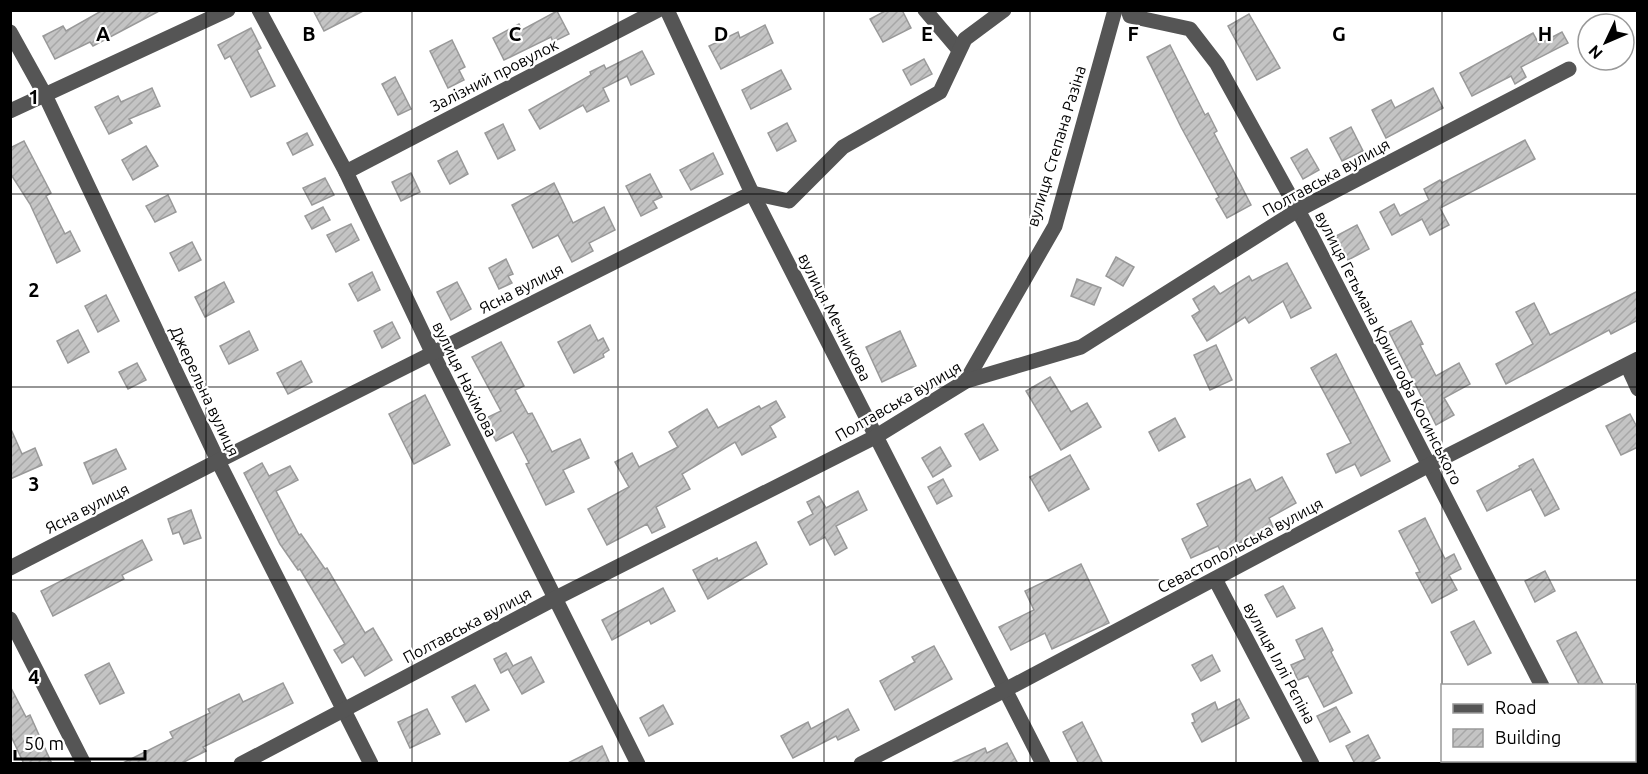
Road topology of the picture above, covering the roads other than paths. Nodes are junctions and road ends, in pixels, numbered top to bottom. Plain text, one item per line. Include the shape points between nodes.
1 (228, 10) edge
2 (259, 10) edge
3 (658, 10) edge
4 (667, 10) edge
5 (925, 10) edge
6 (1004, 10) edge
7 (1115, 10) edge
8 (1128, 10) edge
9 (10, 32) edge
10 (959, 50) junction
11 (1569, 69) dead end
12 (45, 95) junction
13 (10, 111) edge
14 (346, 172) junction
15 (752, 193) junction
16 (1298, 210) junction
17 (432, 352) junction
18 (1632, 362) edge
19 (966, 381) junction
20 (1638, 389) edge
21 (875, 437) junction
22 (218, 461) junction
23 (1429, 465) junction
24 (10, 568) edge
25 (1215, 579) junction
26 (554, 599) junction
27 (10, 619) edge
28 (1541, 684) edge
29 (1005, 690) junction
30 (344, 709) junction
31 (84, 764) edge
32 (241, 764) edge
33 (371, 764) edge
34 (638, 764) edge
35 (861, 764) edge
36 (1043, 764) edge
37 (1312, 764) edge

1 - 12 street
2 - 14 street, вулиця Нахімова
3 - 14 street, Залізний провулок
4 - 15 street, вулиця Мечникова
5 - 10 street
6 - 10 street via 965,39
7 - 19 street, вулиця Степана Разіна via 1055,226
8 - 16 street, вулиця Гетьмана Криштофа Косинського via 1130,16 1190,29 1217,64
9 - 12 street, Джерельна вулиця
10 - 15 street via 940,92 843,147 789,201
11 - 16 street, Полтавська вулиця
12 - 13 street
12 - 22 street, Джерельна вулиця
14 - 17 street, вулиця Нахімова
15 - 17 street, Ясна вулиця
15 - 21 street, вулиця Мечникова
16 - 19 street, Полтавська вулиця via 1081,347
16 - 23 street, вулиця Гетьмана Криштофа Косинського
17 - 22 street, Ясна вулиця
17 - 26 street, вулиця Нахімова
18 - 20 street
18 - 23 street, Севастопольська вулиця
19 - 21 street, Полтавська вулиця
21 - 26 street, Полтавська вулиця
21 - 29 street, вулиця Мечникова
22 - 24 street, Ясна вулиця
22 - 30 street, Джерельна вулиця
23 - 25 street, Севастопольська вулиця
23 - 28 street, вулиця Гетьмана Криштофа Косинського
25 - 29 street, Севастопольська вулиця
25 - 37 street, вулиця Іллі Рєпіна
26 - 30 street, Полтавська вулиця
26 - 34 street, вулиця Нахімова
27 - 31 street
29 - 35 street, Севастопольська вулиця
29 - 36 street, вулиця Мечникова
30 - 32 street, Полтавська вулиця
30 - 33 street, Джерельна вулиця

